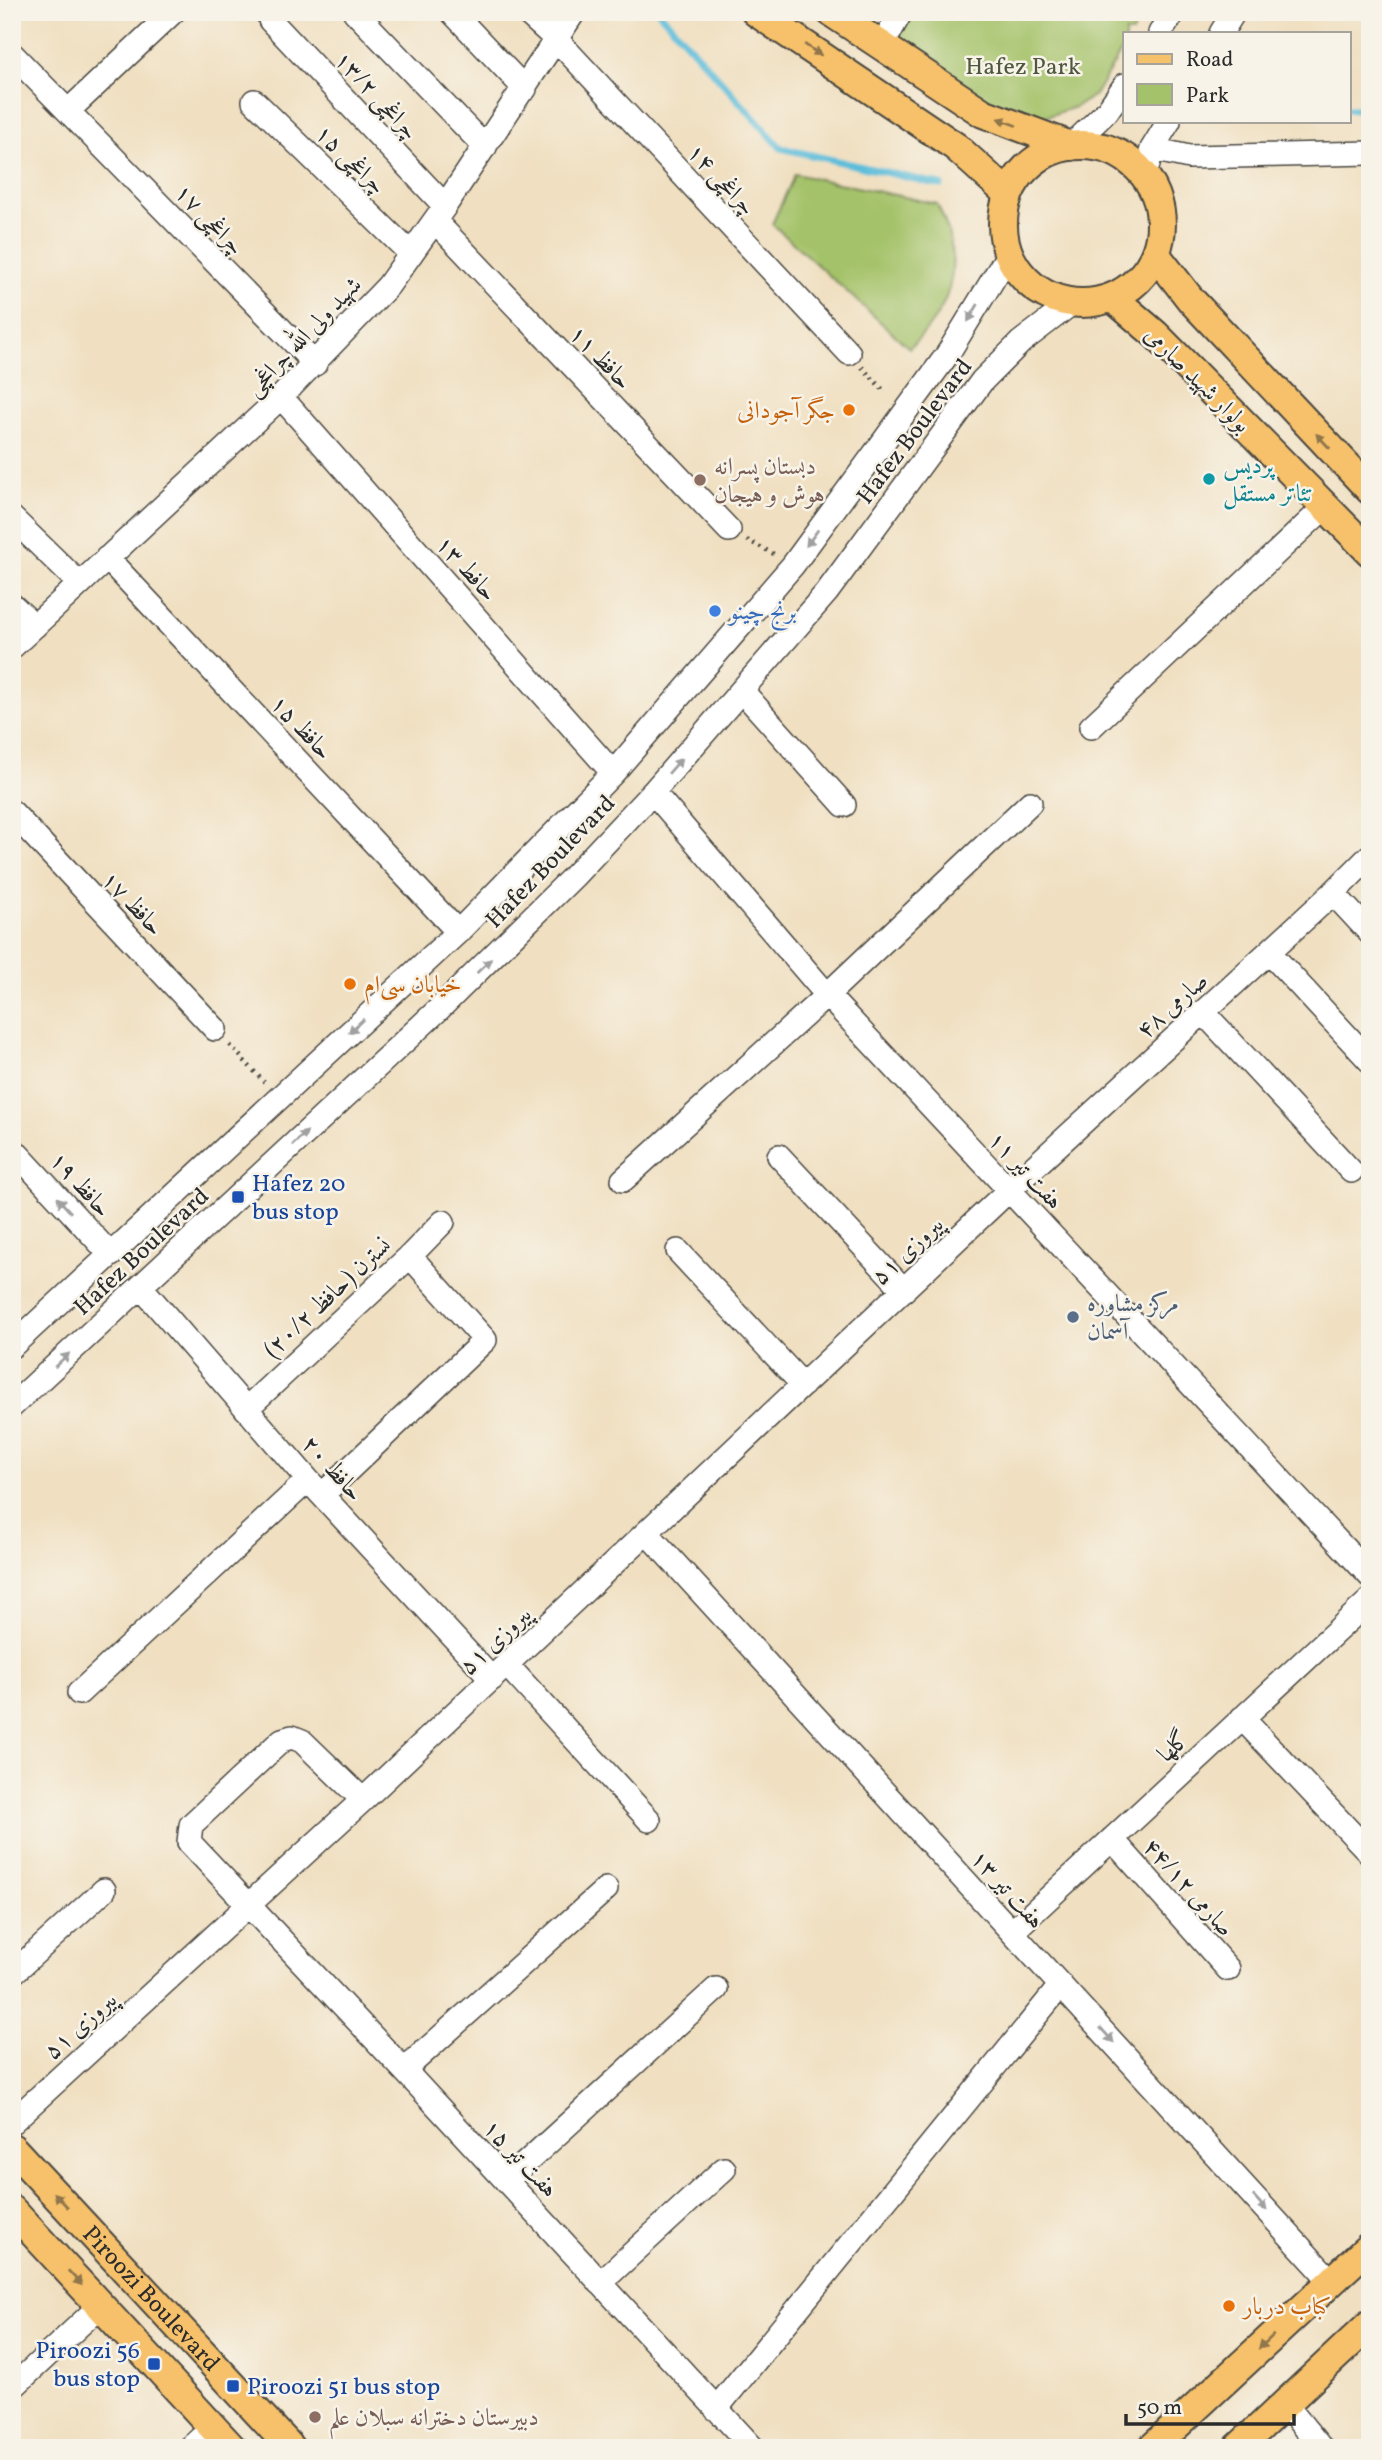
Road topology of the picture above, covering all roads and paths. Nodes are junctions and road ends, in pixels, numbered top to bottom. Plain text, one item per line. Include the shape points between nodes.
1 (173, 12) edge
2 (355, 12) edge
3 (452, 12) edge
4 (526, 12) edge
5 (574, 12) edge
6 (756, 12) edge
7 (831, 12) edge
8 (901, 12) edge
9 (1174, 12) edge
10 (1234, 12) edge
11 (270, 20) dead end
12 (1161, 32) edge
13 (1222, 32) edge
14 (557, 40) junction
15 (882, 46) junction
16 (12, 54) edge
17 (1123, 88) edge
18 (525, 89) junction
19 (254, 101) dead end
20 (68, 111) junction
21 (1168, 122) edge
22 (1071, 146) junction
23 (485, 147) junction
24 (1153, 149) junction
25 (1370, 153) edge
26 (1145, 176) junction
27 (1008, 194) junction
28 (440, 213) junction
29 (411, 254) junction
30 (1008, 255) junction
31 (1156, 255) junction
32 (1113, 298) junction
33 (1072, 303) junction
34 (849, 353) joint
35 (315, 364) junction
36 (885, 392) dead end
37 (281, 397) junction
38 (1366, 478) edge
39 (1326, 506) junction
40 (12, 518) edge
41 (729, 530) joint
42 (1370, 552) edge
43 (107, 558) junction
44 (793, 565) junction
45 (80, 584) junction
46 (12, 606) edge
47 (35, 626) junction
48 (12, 647) edge
49 (742, 691) junction
50 (1091, 727) dead end
51 (613, 773) junction
52 (653, 792) junction
53 (1030, 803) dead end
54 (844, 805) dead end
55 (12, 812) edge
56 (1370, 856) edge
57 (1333, 893) junction
58 (458, 932) junction
59 (1370, 933) edge
60 (1269, 952) junction
61 (827, 995) junction
62 (1203, 1012) junction
63 (215, 1029) joint
64 (1370, 1061) edge
65 (279, 1099) junction
66 (12, 1148) edge
67 (779, 1156) dead end
68 (1351, 1171) dead end
69 (623, 1180) dead end
70 (1009, 1190) junction
71 (443, 1222) dead end
72 (678, 1251) dead end
73 (111, 1255) junction
74 (410, 1256) junction
75 (141, 1287) junction
76 (904, 1290) junction
77 (12, 1346) edge
78 (803, 1385) junction
79 (12, 1406) edge
80 (246, 1409) junction
81 (315, 1488) junction
82 (647, 1533) junction
83 (1370, 1576) edge
84 (1370, 1600) edge
85 (500, 1672) junction
86 (79, 1692) dead end
87 (1242, 1718) junction
88 (363, 1800) junction
89 (649, 1820) dead end
90 (1112, 1839) junction
91 (1370, 1853) edge
92 (104, 1889) dead end
93 (606, 1889) dead end
94 (248, 1907) junction
95 (1012, 1932) junction
96 (1228, 1969) dead end
97 (12, 1973) edge
98 (1061, 1985) junction
99 (716, 1989) dead end
100 (404, 2070) junction
101 (12, 2122) edge
102 (12, 2148) edge
103 (724, 2169) dead end
104 (506, 2180) junction
105 (12, 2210) edge
106 (1370, 2246) edge
107 (1331, 2281) junction
108 (600, 2283) junction
109 (100, 2306) junction
110 (1370, 2325) edge
111 (12, 2388) edge
112 (1284, 2404) junction
113 (716, 2409) junction
114 (213, 2427) junction
115 (190, 2448) edge
116 (232, 2448) edge
117 (291, 2448) edge
118 (753, 2448) edge
119 (1152, 2448) edge
120 (1238, 2448) edge
121 (1321, 2448) edge

1 - 20 street
2 - 23 street
3 - 18 street
4 - 14 street, چراغچی ۱۴
5 - 14 street, شهید ولی الله چراغچی
6 -> 27 main road via 956,146
7 - 15 main road
8 - 15 street
9 - 12 street
10 - 13 street
11 - 28 street, چراغچی ۱۳/۲
14 - 18 street, شهید ولی الله چراغچی
14 - 34 street, چراغچی ۱۴
22 -> 15 main road via 983,113
16 - 20 street, چراغچی ۱۷
17 - 22 street
18 - 23 street, شهید ولی الله چراغچی
19 - 29 street, چراغچی ۱۵
20 - 35 street, چراغچی ۱۷
21 - 24 street
22 - 26 main road via 1112,151
22 - 27 main road via 1033,162
23 - 28 street, شهید ولی الله چراغچی
24 - 25 street via 1189,157
24 - 26 street
26 - 31 main road via 1161,214
27 - 30 main road via 1003,214
28 - 29 street, شهید ولی الله چراغچی
28 - 41 street, حافظ ۱۱
29 - 35 street, شهید ولی الله چراغچی via 388,286
30 - 33 main road via 1034,288
30 -> 44 street, Hafez Boulevard via 947,355
31 - 32 main road via 1131,287
38 -> 31 main road, بولوار شهید صارمی via 1191,300
32 - 33 main road
32 - 39 main road, بولوار شهید صارمی via 1156,335
33 - 49 street, Hafez Boulevard via 1021,342 982,382 827,592
34 - 36 path
35 - 37 street, شهید ولی الله چراغچی
37 - 43 street, شهید ولی الله چراغچی
37 - 51 street, حافط ۱۳
39 - 42 main road, بولوار شهید صارمی
39 - 50 street
40 - 45 street
41 - 44 path
43 - 45 street, شهید ولی الله چراغچی
43 - 58 street, حافظ ۱۵
44 - 51 street, Hafez Boulevard
45 - 47 street, شهید ولی الله چراغچی
46 - 47 street
47 - 48 street, شهید ولی الله چراغچی
52 -> 49 street, Hafez Boulevard
49 - 54 street
51 - 58 street, Hafez Boulevard
52 - 61 street, هفت تیر ۱۱
75 -> 52 street, Hafez Boulevard via 491,959
53 - 61 street
55 - 63 street, حافظ ۱۷
56 - 57 street, صارمی ۴۸
57 - 59 street
57 - 60 street, صارمی ۴۸
58 -> 65 street, Hafez Boulevard
60 - 62 street, صارمی ۴۸
60 - 64 street
61 - 69 street
61 - 70 street, هفت تیر ۱۱
62 - 68 street
62 - 70 street, صارمی ۴۸
63 - 65 path
65 - 73 street, Hafez Boulevard
73 -> 66 street, حافظ ۱۹
67 - 76 street
70 - 76 street, پیروزی ۵۱
70 - 83 street, هفت تیر ۱۱
71 - 74 street, نسترن (حافظ ۲۰/۲)
72 - 78 street
73 - 77 street, Hafez Boulevard
74 - 80 street, نسترن (حافظ ۲۰/۲)
74 - 81 street via 485,1340
79 -> 75 street, Hafez Boulevard
75 - 80 street, حافظ ۲۰
76 - 78 street, پیروزی ۵۱
78 - 82 street, پیروزی ۵۱
80 - 81 street, حافظ ۲۰
81 - 85 street, حافظ ۲۰
81 - 86 street
82 - 85 street, پیروزی ۵۱
82 - 95 street, هفت تیر ۱۳
84 - 87 street, گلها
85 - 88 street, پیروزی ۵۱
85 - 89 street, حافظ ۲۰
87 - 90 street, گلها
87 - 91 street
88 - 94 street, پیروزی ۵۱
88 - 94 street, هفت تیر ۱۵ via 302,1741 282,1740 191,1825 188,1834 188,1842
90 - 95 street, گلها
90 - 96 street, صارمی ۴۴/۱۲
92 - 97 street
93 - 100 street
94 - 100 street, هفت تیر ۱۵
94 - 101 street, پیروزی ۵۱
95 - 98 street, هفت تیر ۱۳
98 -> 107 street, هفت تیر ۱۳
98 - 113 street
99 - 104 street
100 - 104 street, هفت تیر ۱۵
117 -> 102 main road, Piroozi Boulevard
103 - 108 street
104 - 108 street, هفت تیر ۱۵
105 -> 109 main road, Piroozi Boulevard
106 - 107 main road
107 -> 119 main road
108 - 113 street, هفت تیر ۱۵
109 - 111 street
109 - 114 main road, Piroozi Boulevard
110 - 112 main road
112 - 120 main road
112 - 121 street
113 - 118 street, هفت تیر ۱۵
114 - 115 street
114 - 116 main road, Piroozi Boulevard

